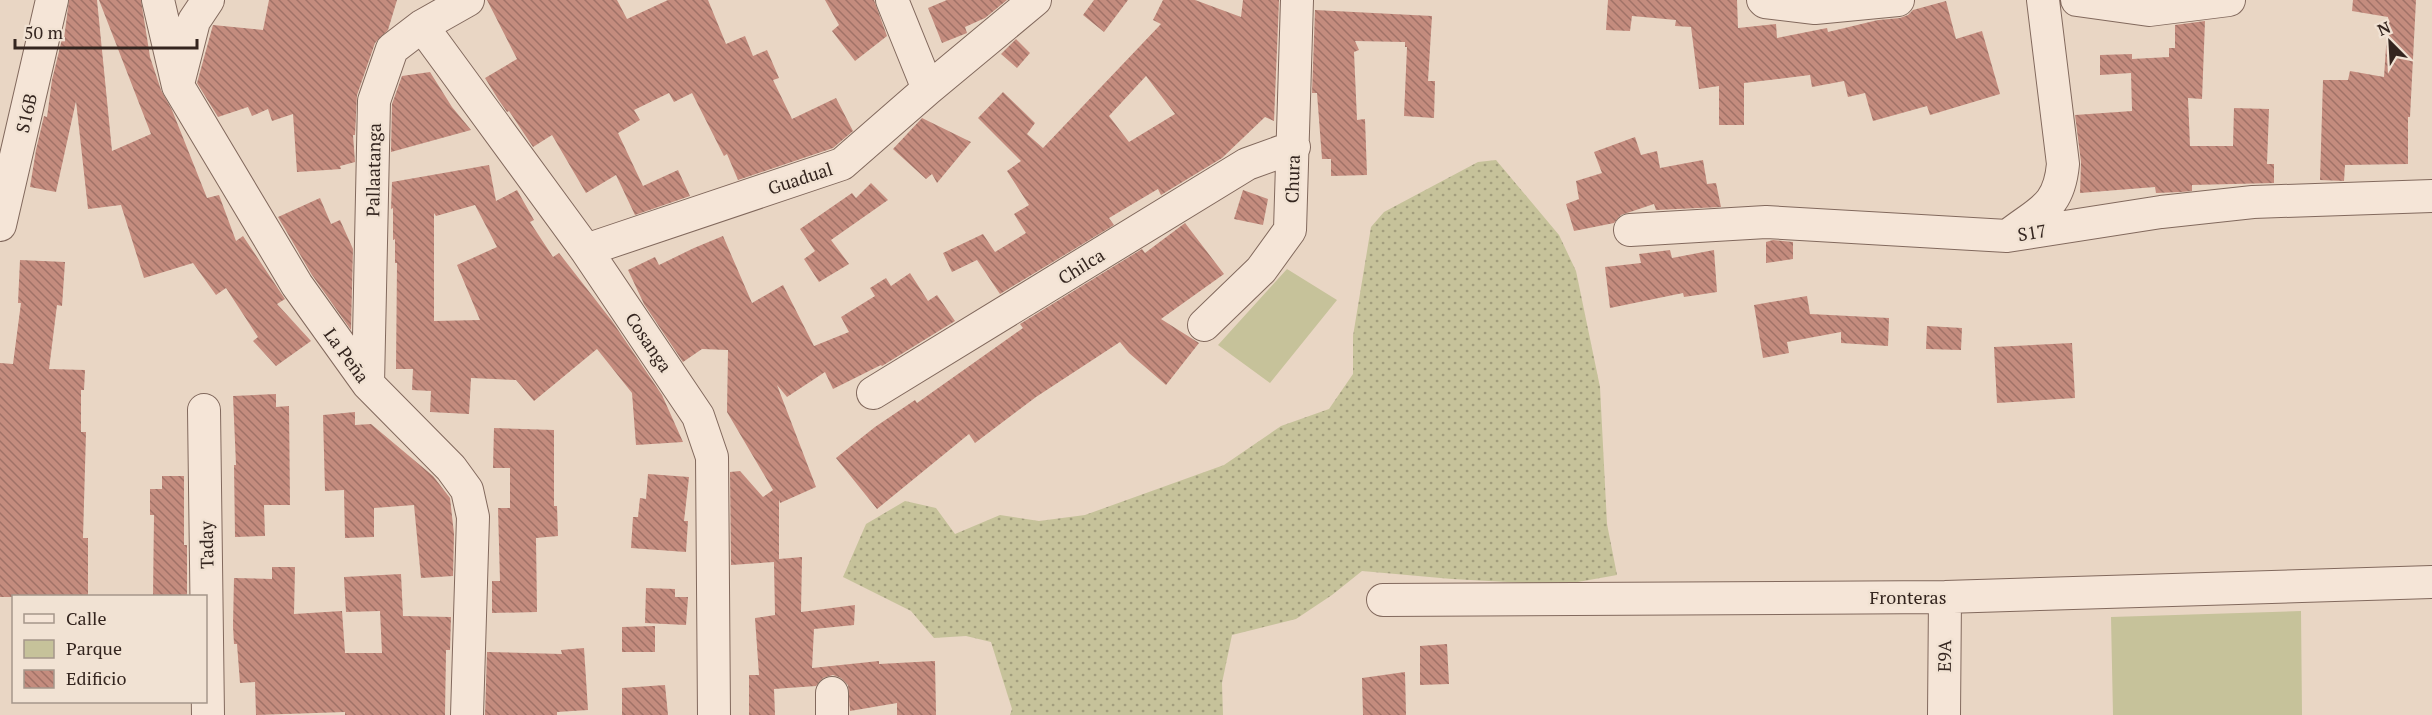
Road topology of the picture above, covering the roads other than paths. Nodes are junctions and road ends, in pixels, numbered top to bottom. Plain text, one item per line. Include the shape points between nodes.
1 (52, 0) edge
2 (158, 0) edge
3 (208, 0) edge
4 (468, 0) edge
5 (892, 0) edge
6 (1035, 0) edge
7 (1297, 0) edge
8 (1763, 0) edge
9 (1898, 0) edge
10 (2043, 0) edge
11 (2077, 0) edge
12 (2229, 0) edge
13 (422, 26) junction
14 (178, 86) junction
15 (928, 89) junction
16 (1294, 147) junction
17 (2432, 196) edge
18 (0, 225) edge
19 (1630, 230) dead end
20 (2007, 236) junction
21 (586, 250) junction
22 (1204, 325) dead end
23 (368, 384) junction
24 (873, 393) dead end
25 (204, 410) dead end
26 (2432, 582) edge
27 (206, 595) edge
28 (1945, 597) junction
29 (1383, 600) dead end
30 (207, 639) edge
31 (208, 715) edge
32 (467, 715) edge
33 (714, 715) edge
34 (1944, 715) edge

1 - 18 street, S16B
2 - 14 street, La Peña
3 - 14 street via 194,21
4 - 13 street, Pallaatanga
5 - 15 street
6 - 15 street, Guadual
7 - 16 street, Chura
8 - 9 street via 1815,8
10 - 20 street via 2063,164 2061,184 2053,201
11 - 12 street via 2149,10
13 - 21 street, Cosanga
13 - 23 street, Pallaatanga via 392,49 374,101
14 - 23 street, La Peña via 297,285
15 - 21 street, Guadual via 842,164
16 - 22 street, Chura via 1290,230 1262,270
16 - 24 street, Chilca via 1247,164
17 - 20 street, S17 via 2253,202
19 - 20 street, S17 via 1766,222
21 - 33 street, Cosanga via 698,416 712,458
23 - 32 street, La Peña via 451,468 467,490 473,517
25 - 27 street, Taday
26 - 28 street, Fronteras
28 - 29 street, Fronteras
28 - 34 street, E9A
30 - 31 street, Taday

